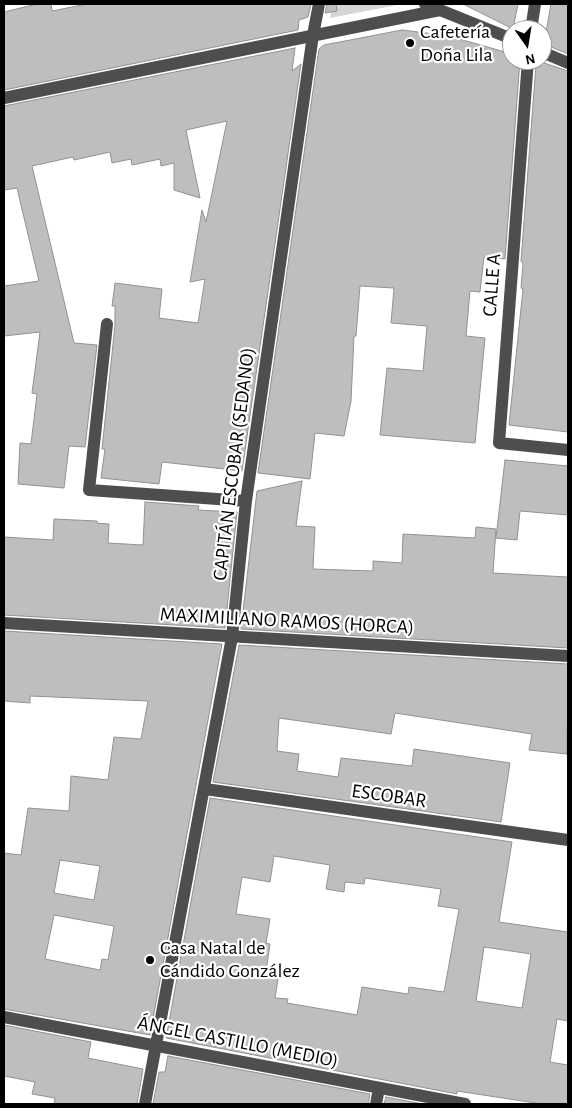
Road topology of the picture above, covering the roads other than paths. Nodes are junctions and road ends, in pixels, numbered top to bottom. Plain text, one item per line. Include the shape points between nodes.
1 (319, 4) edge
2 (425, 4) edge
3 (535, 4) edge
4 (440, 10) junction
5 (533, 20) edge
6 (312, 35) junction
7 (502, 35) edge
8 (552, 56) edge
9 (568, 62) edge
10 (527, 70) edge
11 (4, 98) edge
12 (107, 324) dead end
13 (568, 450) edge
14 (246, 501) junction
15 (4, 623) edge
16 (232, 637) junction
17 (568, 656) edge
18 (205, 789) junction
19 (568, 840) edge
20 (4, 1017) edge
21 (157, 1046) junction
22 (379, 1088) junction
23 (145, 1104) edge
24 (376, 1104) edge
25 (464, 1104) edge

1 - 6 street, CAPITÁN ESCOBAR (SEDANO)
2 - 4 street
3 - 5 street
4 - 6 street
4 - 7 street
6 - 11 street
6 - 14 street, CAPITÁN ESCOBAR (SEDANO)
8 - 9 street
10 - 13 street, CALLE A via 500,443
12 - 14 street via 89,490
14 - 16 street, CAPITÁN ESCOBAR (SEDANO)
15 - 16 street, MAXIMILIANO RAMOS (HORCA)
16 - 17 street, MAXIMILIANO RAMOS (HORCA)
16 - 18 street, CAPITÁN ESCOBAR (SEDANO)
18 - 19 street, ESCOBAR
18 - 21 street, CAPITÁN ESCOBAR (SEDANO)
20 - 21 street, ÁNGEL CASTILLO (MEDIO)
21 - 22 street, ÁNGEL CASTILLO (MEDIO)
21 - 23 street, CAPITÁN ESCOBAR (SEDANO)
22 - 24 street
22 - 25 street, ÁNGEL CASTILLO (MEDIO)

